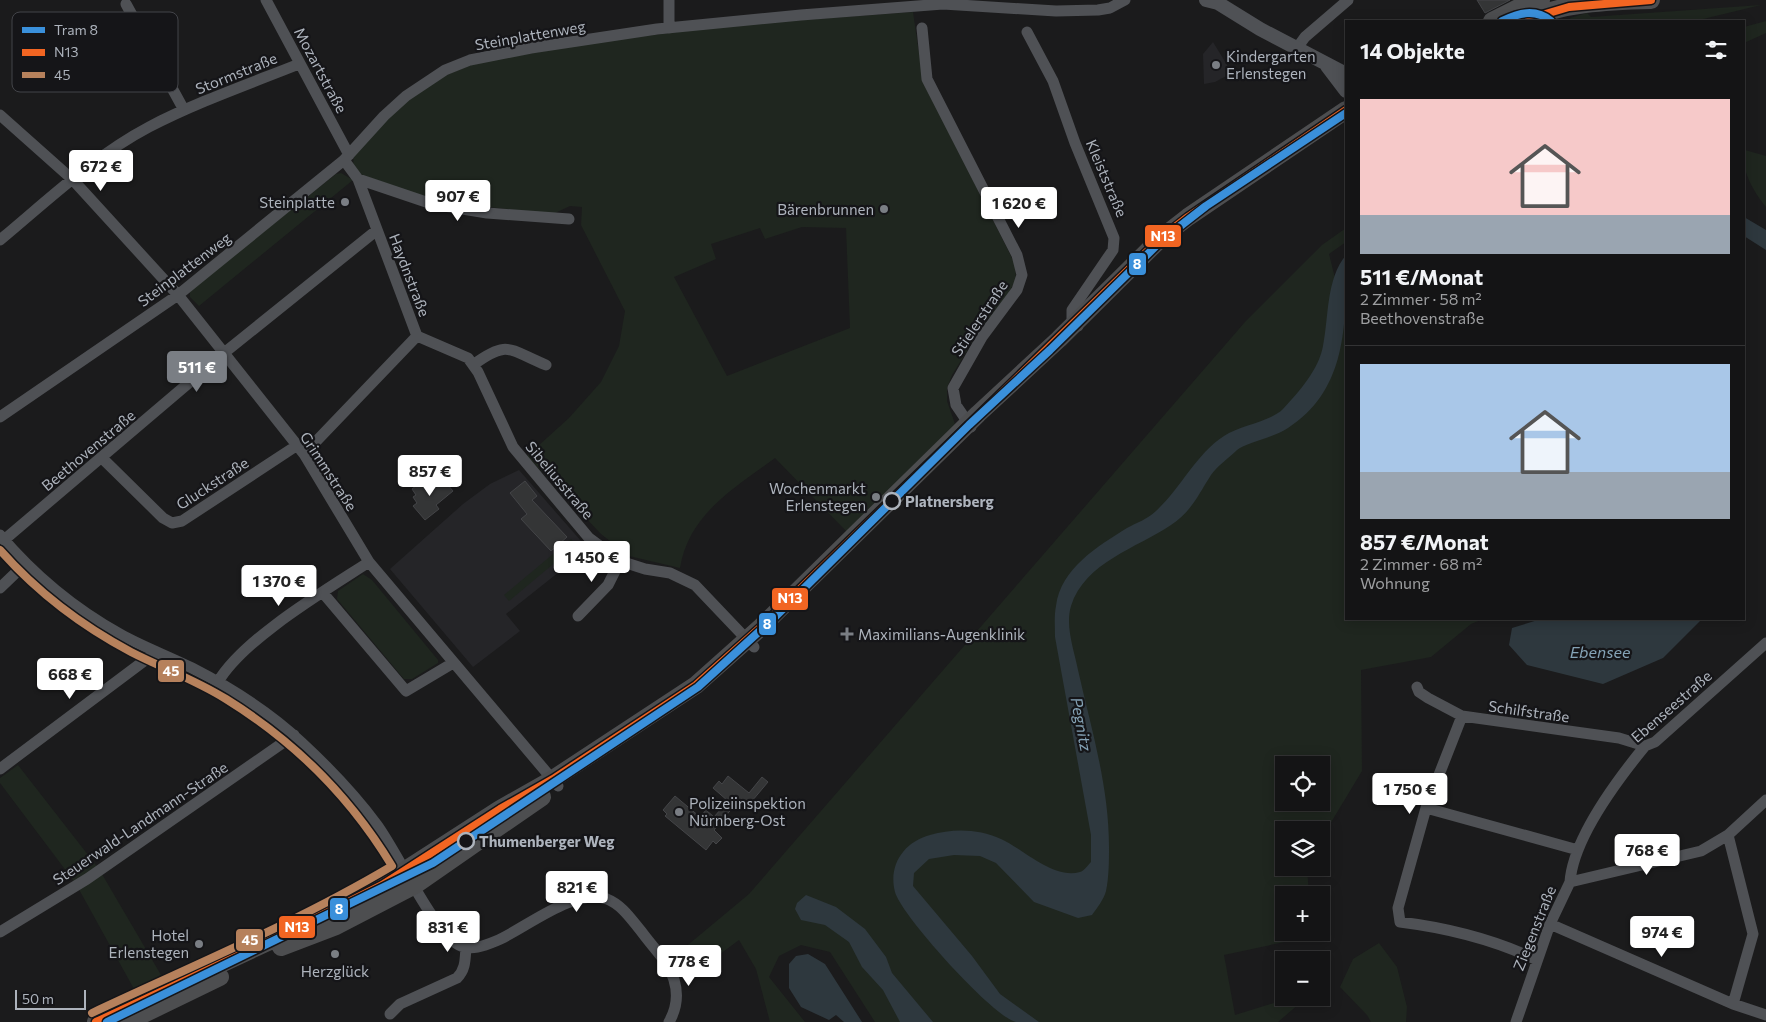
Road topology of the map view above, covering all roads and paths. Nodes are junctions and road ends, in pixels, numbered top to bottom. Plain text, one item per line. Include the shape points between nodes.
1 (266, 0) edge
2 (669, 0) edge
3 (1124, 0) edge
4 (1348, 0) edge
5 (1541, 0) edge
6 (1636, 0) edge
7 (1651, 0) edge
8 (1213, 1) edge
9 (1578, 3) edge
10 (126, 4) dead end
11 (130, 12) edge
12 (1494, 20) edge
13 (1525, 20) edge
14 (669, 28) junction
15 (922, 28) dead end
16 (1027, 32) dead end
17 (1297, 48) junction
18 (299, 64) junction
19 (1325, 64) junction
20 (1345, 74) edge
21 (1345, 91) edge
22 (174, 92) edge
23 (184, 110) junction
24 (1345, 111) edge
25 (0, 115) edge
26 (1345, 121) edge
27 (346, 157) junction
28 (358, 179) junction
29 (72, 180) junction
30 (569, 219) dead end
31 (377, 230) junction
32 (0, 240) edge
33 (178, 295) junction
34 (1078, 326) junction
35 (417, 336) junction
36 (224, 353) junction
37 (474, 365) junction
38 (546, 365) dead end
39 (0, 417) edge
40 (971, 427) junction
41 (300, 450) junction
42 (102, 458) junction
43 (2, 538) edge
44 (620, 561) junction
45 (369, 562) junction
46 (26, 563) junction
47 (0, 588) edge
48 (323, 592) junction
49 (578, 616) dead end
50 (751, 643) junction
51 (1766, 643) edge
52 (156, 652) junction
53 (453, 663) junction
54 (218, 682) junction
55 (1417, 687) dead end
56 (1462, 716) junction
57 (294, 735) junction
58 (1646, 746) junction
59 (1, 767) edge
60 (555, 783) junction
61 (1766, 800) edge
62 (1426, 808) junction
63 (1728, 835) junction
64 (1578, 850) junction
65 (406, 870) junction
66 (1570, 882) junction
67 (415, 885) junction
68 (1550, 924) junction
69 (0, 932) edge
70 (466, 947) junction
71 (1536, 960) junction
72 (1733, 1004) junction
73 (390, 1014) dead end
74 (1766, 1016) edge
75 (96, 1022) edge
76 (127, 1022) edge
77 (669, 1022) edge
78 (1516, 1022) edge

1 - 18 street, Mozartstraße
2 - 14 street
3 - 14 street, Steinplattenweg via 1098,10 1056,11 943,4
4 - 17 street
5 - 12 main road
6 - 7 main road
6 - 9 main road
8 - 17 street
9 - 13 main road
10 - 11 street, Stormstraße
14 - 27 street, Steinplattenweg via 470,60 445,70 406,96
15 - 40 street, Stielerstraße via 927,79 1017,255 1022,275 1018,290 982,337 955,381 954,401
16 - 34 street, Kleiststraße via 1053,80 1114,238 1112,250 1073,307 1071,316
17 - 19 street
18 - 23 street, Stormstraße
18 - 27 street, Mozartstraße
19 - 20 street
19 - 21 street
22 - 23 street, Stormstraße
23 - 29 street, Stormstraße via 115,148
24 - 34 main road via 1182,221 1144,255
25 - 29 street, Grimmstraße
26 - 34 main road via 1184,230
27 - 28 street, Haydnstraße
27 - 33 street, Steinplattenweg
28 - 30 street via 432,204 487,213
28 - 31 street, Haydnstraße
29 - 32 street, Stormstraße
29 - 33 street, Grimmstraße
31 - 35 street, Haydnstraße
31 - 36 street, Beethovenstraße
33 - 36 street, Grimmstraße
33 - 39 street, Steinplattenweg
34 - 40 main road
35 - 37 street, Sibeliusstraße via 460,353
35 - 41 street, Haydnstraße
36 - 41 street, Grimmstraße
36 - 42 street, Beethovenstraße
37 - 38 street via 493,351 506,348
37 - 44 street, Sibeliusstraße via 504,431 522,460 589,538
40 - 50 main road
41 - 42 street, Gluckstraße via 177,522 164,518
41 - 45 street, Grimmstraße
42 - 43 street, Beethovenstraße
43 - 46 street
44 - 49 street via 608,585
44 - 50 street, Sibeliusstraße via 686,580 709,598
45 - 48 street
45 - 53 street, Grimmstraße
46 - 47 street
46 - 52 street via 94,618
48 - 53 street via 406,691
48 - 54 street via 263,636 231,664
50 - 60 main road via 698,694
51 - 58 street, Ebenseestraße via 1655,742
52 - 54 street
52 - 59 street
53 - 60 street, Grimmstraße
54 - 57 street
55 - 56 street, Schilfstraße via 1428,698
56 - 58 street, Schilfstraße via 1619,738
56 - 62 street
57 - 65 street via 366,810
57 - 69 street, Steuerwald-Landmann-Straße via 87,879
58 - 64 street, Ebenseestraße via 1605,800
60 - 65 main road via 493,813
60 - 67 main road
61 - 63 street, Ziegenstraße
62 - 64 street
62 - 71 street via 1398,908 1400,922 1445,928 1513,949
63 - 66 street, Ziegenstraße via 1701,851
63 - 72 street via 1754,934
64 - 66 street, Ebenseestraße via 1571,865
65 - 67 street
65 - 75 main road via 310,921
66 - 68 street, Ziegenstraße
67 - 70 street via 445,933
67 - 76 main road via 336,926 270,952
68 - 71 street, Ziegenstraße
68 - 72 street
70 - 73 street via 463,972 457,978 400,1004
70 - 77 street via 498,940 575,900 590,896 607,899 628,914 666,963 675,980 676,1004
71 - 78 street, Ziegenstraße
72 - 74 street

